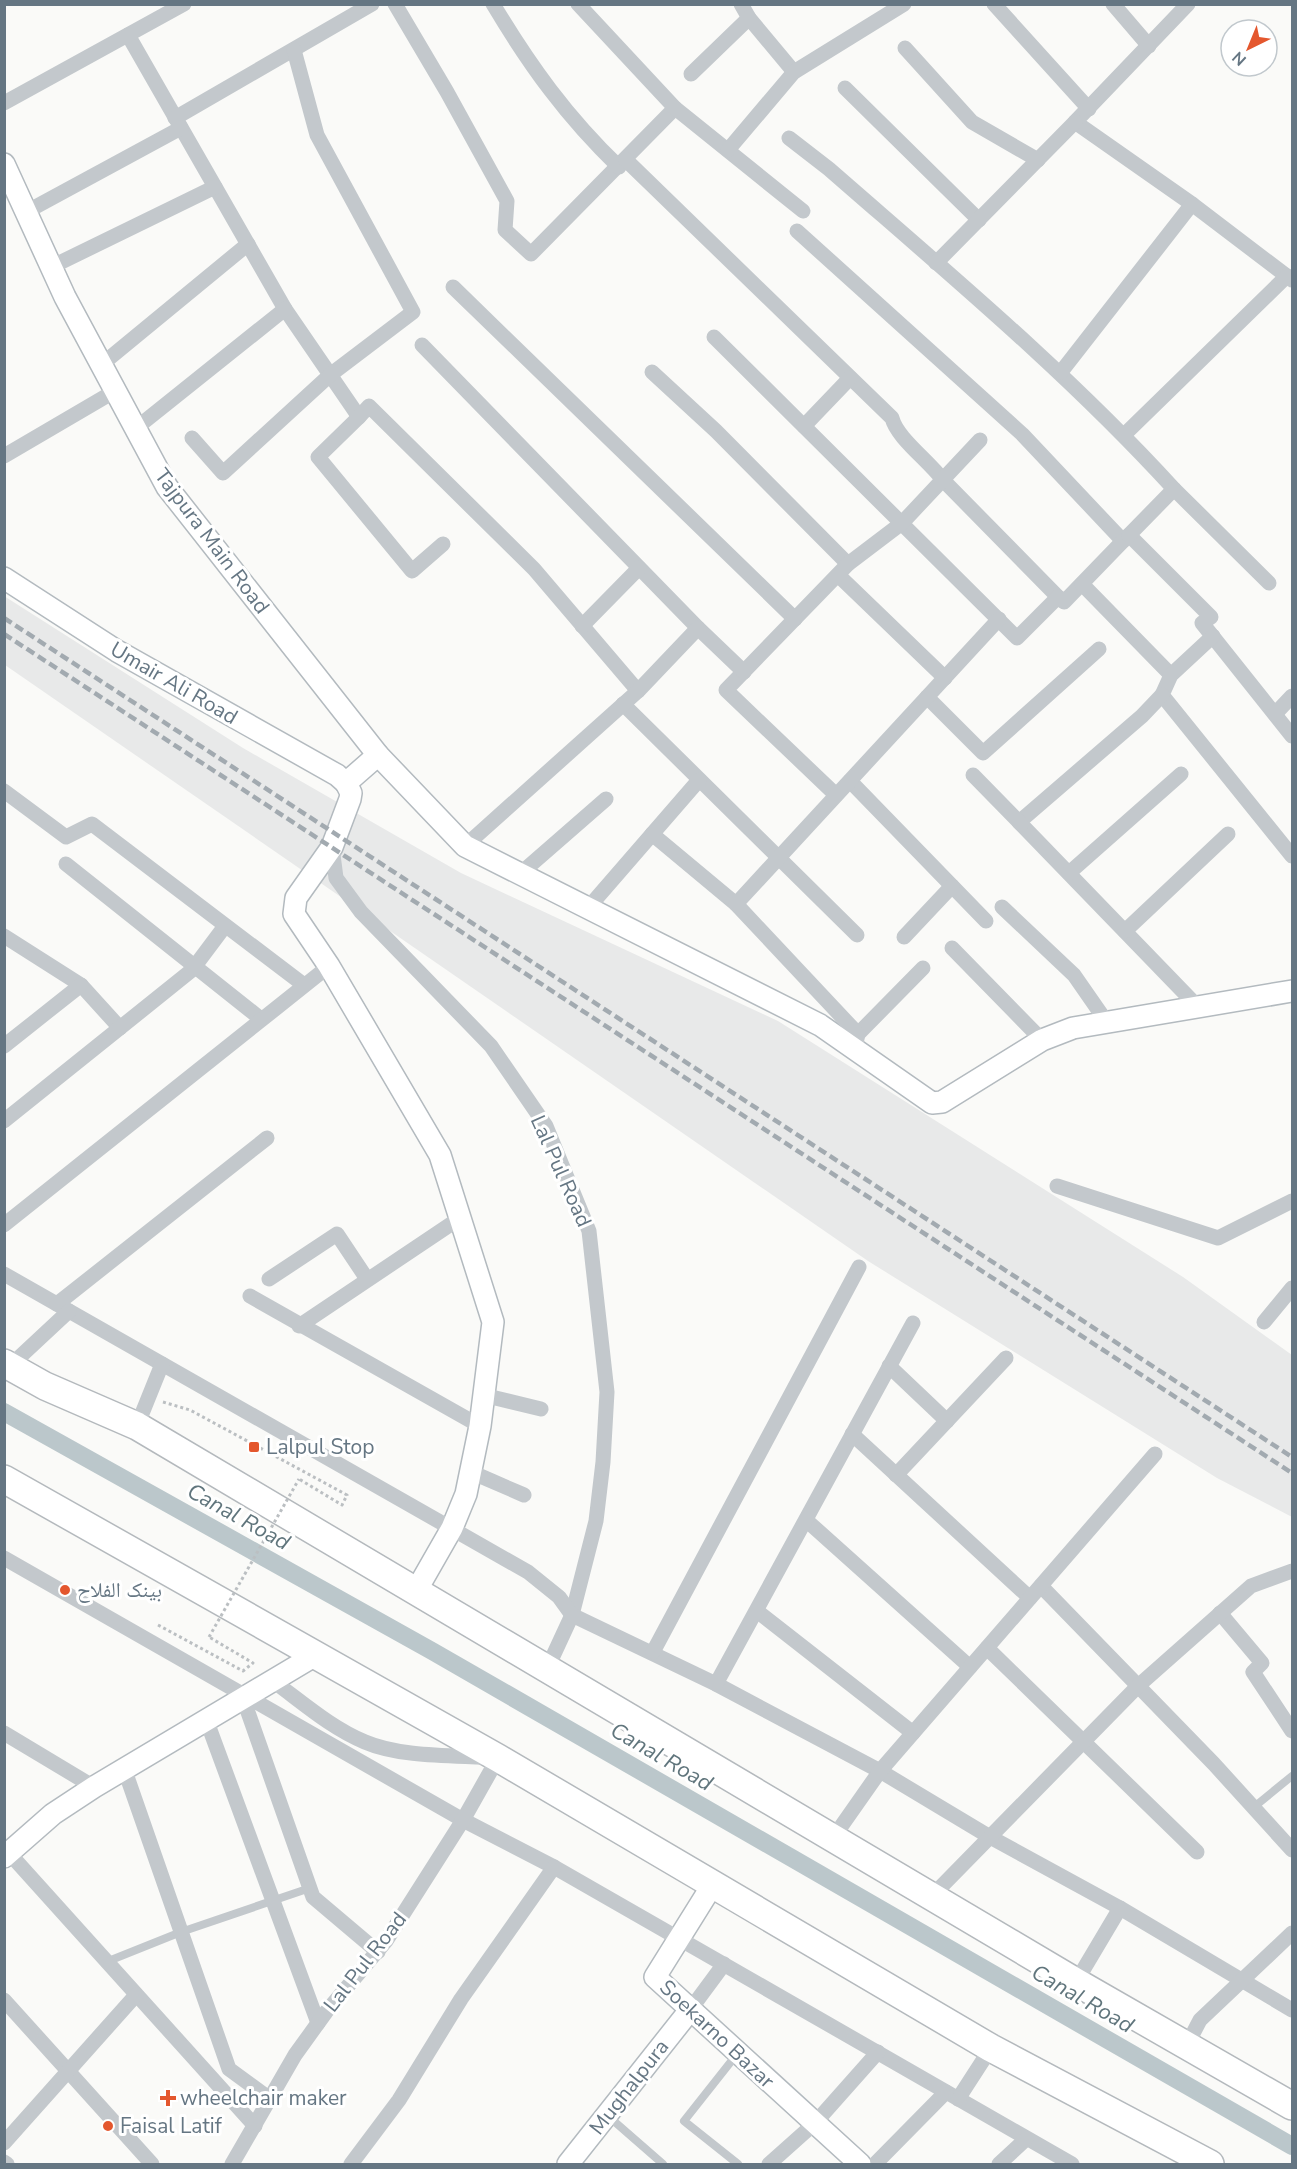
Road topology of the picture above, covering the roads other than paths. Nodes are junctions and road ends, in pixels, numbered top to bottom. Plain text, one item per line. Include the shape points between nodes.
1 (184, 4) edge
2 (372, 4) edge
3 (395, 4) edge
4 (493, 4) edge
5 (904, 4) edge
6 (994, 4) edge
7 (1113, 4) edge
8 (1188, 4) edge
9 (581, 5) edge
10 (745, 11) edge
11 (128, 35) junction
12 (1149, 46) junction
13 (905, 48) dead end
14 (294, 50) junction
15 (794, 72) junction
16 (691, 74) dead end
17 (845, 88) dead end
18 (4, 103) edge
19 (675, 108) junction
20 (1089, 108) junction
21 (1075, 122) junction
22 (178, 123) junction
23 (789, 138) dead end
24 (728, 150) junction
25 (1038, 160) junction
26 (4, 164) edge
27 (623, 164) junction
28 (215, 187) junction
29 (1192, 204) junction
30 (803, 211) dead end
31 (26, 212) junction
32 (979, 220) junction
33 (797, 231) dead end
34 (248, 244) junction
35 (936, 263) junction
36 (51, 267) junction
37 (1290, 278) edge
38 (453, 286) dead end
39 (285, 309) junction
40 (714, 337) dead end
41 (422, 345) dead end
42 (101, 364) junction
43 (652, 372) dead end
44 (1061, 372) junction
45 (330, 375) junction
46 (850, 378) junction
47 (115, 390) junction
48 (359, 417) junction
49 (804, 426) junction
50 (135, 429) junction
51 (1124, 435) junction
52 (192, 438) dead end
53 (980, 440) dead end
54 (4, 456) edge
55 (943, 480) junction
56 (1174, 489) junction
57 (902, 523) junction
58 (1126, 538) junction
59 (443, 544) dead end
60 (639, 567) junction
61 (843, 570) junction
62 (4, 578) edge
63 (1269, 583) dead end
64 (1082, 584) junction
65 (1058, 597) junction
66 (795, 619) junction
67 (999, 619) junction
68 (582, 626) junction
69 (698, 628) junction
70 (1213, 636) junction
71 (1099, 649) dead end
72 (744, 672) junction
73 (1171, 675) junction
74 (945, 678) junction
75 (638, 691) junction
76 (1162, 695) junction
77 (1293, 696) edge
78 (927, 697) junction
79 (623, 704) junction
80 (1275, 714) junction
81 (1293, 736) edge
82 (378, 755) junction
83 (1181, 774) dead end
84 (973, 775) dead end
85 (699, 780) junction
86 (850, 781) junction
87 (346, 783) junction
88 (4, 791) edge
89 (836, 795) junction
90 (606, 799) dead end
91 (1021, 824) junction
92 (652, 834) junction
93 (1228, 834) dead end
94 (465, 846) junction
95 (332, 847) junction
96 (1293, 856) edge
97 (778, 858) junction
98 (66, 864) dead end
99 (1069, 873) junction
100 (520, 874) junction
101 (952, 886) junction
102 (736, 904) junction
103 (1002, 907) dead end
104 (588, 908) junction
105 (986, 921) dead end
106 (225, 926) junction
107 (1125, 932) junction
108 (857, 935) dead end
109 (4, 936) edge
110 (904, 937) dead end
111 (952, 948) dead end
112 (328, 966) junction
113 (194, 967) junction
114 (923, 968) dead end
115 (81, 985) junction
116 (304, 985) junction
117 (1293, 991) edge
118 (1198, 1007) junction
119 (261, 1019) junction
120 (1106, 1021) junction
121 (120, 1028) junction
122 (1042, 1040) junction
123 (857, 1041) junction
124 (4, 1046) edge
125 (4, 1121) edge
126 (267, 1138) dead end
127 (1057, 1186) dead end
128 (1293, 1201) edge
129 (460, 1218) junction
130 (4, 1224) edge
131 (859, 1267) dead end
132 (4, 1274) edge
133 (269, 1279) dead end
134 (367, 1279) junction
135 (1293, 1288) edge
136 (250, 1296) dead end
137 (63, 1307) junction
138 (1264, 1322) dead end
139 (913, 1323) dead end
140 (299, 1326) junction
141 (1005, 1358) dead end
142 (162, 1364) junction
143 (7, 1365) edge
144 (889, 1366) junction
145 (483, 1395) junction
146 (542, 1409) dead end
147 (947, 1421) junction
148 (137, 1426) junction
149 (480, 1426) junction
150 (852, 1434) junction
151 (1155, 1454) dead end
152 (471, 1472) junction
153 (896, 1475) junction
154 (4, 1479) edge
155 (524, 1495) dead end
156 (806, 1520) junction
157 (452, 1528) junction
158 (4, 1558) edge
159 (1293, 1571) edge
160 (416, 1591) junction
161 (1036, 1592) junction
162 (757, 1611) junction
163 (1220, 1613) junction
164 (572, 1616) junction
165 (987, 1648) junction
166 (653, 1652) junction
167 (314, 1656) junction
168 (970, 1667) junction
169 (547, 1670) junction
170 (273, 1681) junction
171 (716, 1684) junction
172 (1138, 1686) junction
173 (245, 1696) junction
174 (206, 1719) junction
175 (1293, 1731) edge
176 (4, 1733) edge
177 (913, 1733) junction
178 (1085, 1743) junction
179 (498, 1758) junction
180 (124, 1767) junction
181 (880, 1771) junction
182 (1293, 1776) edge
183 (94, 1787) junction
184 (1254, 1807) junction
185 (463, 1820) junction
186 (990, 1837) junction
187 (833, 1838) junction
188 (1293, 1850) edge
189 (1197, 1852) dead end
190 (7, 1855) edge
191 (554, 1867) junction
192 (713, 1884) junction
193 (310, 1888) junction
194 (932, 1896) junction
195 (273, 1900) junction
196 (1120, 1908) junction
197 (181, 1932) junction
198 (1293, 1933) edge
199 (680, 1939) junction
200 (378, 1952) junction
201 (106, 1962) junction
202 (724, 1964) junction
203 (1241, 1979) junction
204 (1076, 1982) junction
205 (136, 1995) junction
206 (4, 2000) edge
207 (690, 2010) junction
208 (1293, 2010) edge
209 (318, 2023) junction
210 (1187, 2045) junction
211 (991, 2048) junction
212 (878, 2052) junction
213 (738, 2053) junction
214 (69, 2072) junction
215 (952, 2095) junction
216 (270, 2099) junction
217 (1293, 2106) edge
218 (607, 2115) junction
219 (815, 2123) junction
220 (255, 2126) junction
221 (1026, 2139) junction
222 (4, 2143) edge
223 (152, 2164) edge
224 (232, 2164) edge
225 (351, 2164) edge
226 (568, 2164) edge
227 (663, 2164) edge
228 (738, 2164) edge
229 (769, 2164) edge
230 (860, 2164) edge
231 (875, 2164) edge
232 (999, 2164) edge
233 (1072, 2164) edge
234 (1210, 2164) edge

1 - 11 street
2 - 14 street
3 - 27 street via 507,201 505,230 531,254
4 - 27 street via 530,66 581,130
5 - 15 street
6 - 20 street
7 - 12 street
8 - 12 street
9 - 19 street
10 - 15 street
10 - 16 street
11 - 18 street
11 - 22 street
12 - 20 street
13 - 25 street via 972,122
14 - 22 street
14 - 45 street via 317,135 413,312
15 - 24 street
17 - 32 street
19 - 24 street
19 - 27 street
20 - 21 street
21 - 25 street
21 - 29 street
22 - 28 street
22 - 31 street
23 - 35 street
24 - 30 street
25 - 32 street
26 - 31 street, Tajpura Main Road
27 - 46 street
28 - 34 street
28 - 36 street
29 - 37 street
29 - 44 street
31 - 36 street, Tajpura Main Road
32 - 35 street
33 - 58 street via 1022,434
34 - 39 street
34 - 42 street
35 - 44 street
36 - 42 street, Tajpura Main Road
37 - 51 street
38 - 66 street
39 - 45 street
39 - 50 street
40 - 49 street
41 - 60 street
42 - 47 street, Tajpura Main Road
43 - 61 street via 716,431
44 - 51 street
45 - 48 street
45 - 52 street via 223,473
46 - 49 street
46 - 55 street via 892,418 895,430 930,462
47 - 50 street, Tajpura Main Road
47 - 54 street
48 - 59 street via 318,457 412,571
48 - 68 street via 369,406 534,569
49 - 57 street
50 - 82 street, Tajpura Main Road via 167,487
51 - 56 street
53 - 55 street
55 - 57 street
55 - 65 street
56 - 58 street
56 - 63 street
57 - 61 street
57 - 67 street
58 - 64 street
58 - 70 street via 1211,617 1202,623
60 - 68 street
60 - 69 street
61 - 66 street
61 - 74 street
62 - 87 street, Umair Ali Road via 117,651
64 - 65 street via 1064,602
64 - 73 street
65 - 67 street via 1017,638
66 - 72 street
67 - 74 street
68 - 75 street
69 - 72 street
69 - 75 street
70 - 73 street
70 - 80 street
71 - 78 street via 983,753
72 - 89 street via 726,690
73 - 76 street
74 - 78 street
75 - 79 street
76 - 91 street
76 - 96 street
77 - 80 street
78 - 86 street
79 - 85 street
79 - 94 street
80 - 81 street
82 - 87 street
82 - 94 street, Tajpura Main Road
83 - 99 street
84 - 91 street
85 - 92 street
85 - 97 street
86 - 89 street
86 - 101 street
87 - 95 street, Lal Pul Road via 350,799
88 - 106 street via 66,837 92,825
89 - 97 street
90 - 100 street
91 - 99 street
92 - 102 street
92 - 104 street
93 - 107 street
94 - 100 street, Tajpura Main Road
95 - 112 street via 296,898 294,914
95 - 164 street, Lal Pul Road via 336,878 361,912 491,1046 546,1125 589,1231 607,1392 596,1521
97 - 102 street
97 - 108 street
98 - 113 street
99 - 107 street
100 - 104 street, Tajpura Main Road
101 - 105 street
101 - 110 street
102 - 123 street
103 - 120 street via 1074,975
104 - 123 street, Tajpura Main Road
106 - 113 street
106 - 116 street
107 - 118 street
109 - 115 street
111 - 122 street
112 - 116 street
112 - 129 street via 440,1155
113 - 119 street
113 - 121 street
114 - 123 street
115 - 121 street
115 - 124 street
116 - 119 street
117 - 118 street, Tajpura Main Road
118 - 120 street, Tajpura Main Road
119 - 130 street
120 - 122 street, Tajpura Main Road
121 - 125 street
122 - 123 street, Tajpura Main Road via 942,1102 923,1098
126 - 137 street
127 - 128 street via 1218,1238
129 - 134 street
129 - 145 street via 493,1322
131 - 166 street
132 - 137 street
133 - 134 street via 337,1234
134 - 140 street
135 - 138 street
136 - 140 street
137 - 142 street
137 - 143 street
139 - 144 street
140 - 149 street
141 - 147 street
142 - 148 street
142 - 157 street
143 - 148 highway
144 - 147 street
144 - 150 street
145 - 146 street
145 - 149 street
147 - 153 street
148 - 160 highway
149 - 152 street
150 - 153 street
150 - 156 street
151 - 161 street
152 - 155 street
152 - 157 street
153 - 161 street
154 - 167 highway
156 - 162 street
156 - 168 street
157 - 160 street
157 - 164 street via 528,1572 559,1597
158 - 173 street
159 - 163 street via 1251,1586
160 - 169 highway
161 - 165 street
161 - 172 street
162 - 171 street
162 - 177 street
163 - 172 street
163 - 175 street via 1262,1663 1253,1672
164 - 166 street
164 - 169 street, Lal Pul Road
165 - 168 street
165 - 178 street
166 - 171 street
167 - 170 street
167 - 179 highway
168 - 177 street
169 - 187 highway
170 - 173 street
170 - 179 street via 339,1729 366,1743 405,1752
171 - 181 street
172 - 178 street
172 - 184 street
173 - 174 street
173 - 185 street
173 - 193 street
174 - 180 street
174 - 195 street
176 - 183 street
177 - 181 street
178 - 186 street
178 - 189 street
179 - 185 street, Lal Pul Road
179 - 192 highway
180 - 183 street
180 - 197 street
181 - 186 street
181 - 187 street
182 - 184 lane
183 - 190 street via 53,1814
184 - 188 street
185 - 191 street
185 - 200 street, Lal Pul Road
186 - 194 street
186 - 196 street
187 - 194 highway
190 - 201 street
191 - 199 street
191 - 225 street via 460,1999 399,2100
192 - 199 street, Soekarno Bazar
192 - 211 highway
193 - 195 lane
193 - 200 street via 313,1897
194 - 204 highway
195 - 197 lane
195 - 209 street
196 - 203 street
196 - 204 street
197 - 201 lane
197 - 216 street via 229,2069
198 - 203 street
199 - 202 street
199 - 207 street, Soekarno Bazar via 655,1977
200 - 209 street, Lal Pul Road
201 - 205 street
202 - 207 street
202 - 212 street
203 - 208 street
203 - 210 street via 1200,2019
204 - 210 highway
205 - 214 street
205 - 220 street
206 - 214 street
207 - 213 street, Soekarno Bazar
207 - 218 street, Mughalpura
209 - 216 street, Lal Pul Road
210 - 217 highway
211 - 215 street
211 - 234 highway
212 - 215 street
212 - 219 street
213 - 219 street, Soekarno Bazar
213 - 228 lane via 684,2121
214 - 222 street
214 - 223 street
215 - 221 street
215 - 231 street
216 - 220 street, Lal Pul Road
218 - 226 street, Mughalpura
218 - 227 lane
219 - 229 street
219 - 230 street, Soekarno Bazar
220 - 224 street, Lal Pul Road
221 - 232 street
221 - 233 street

